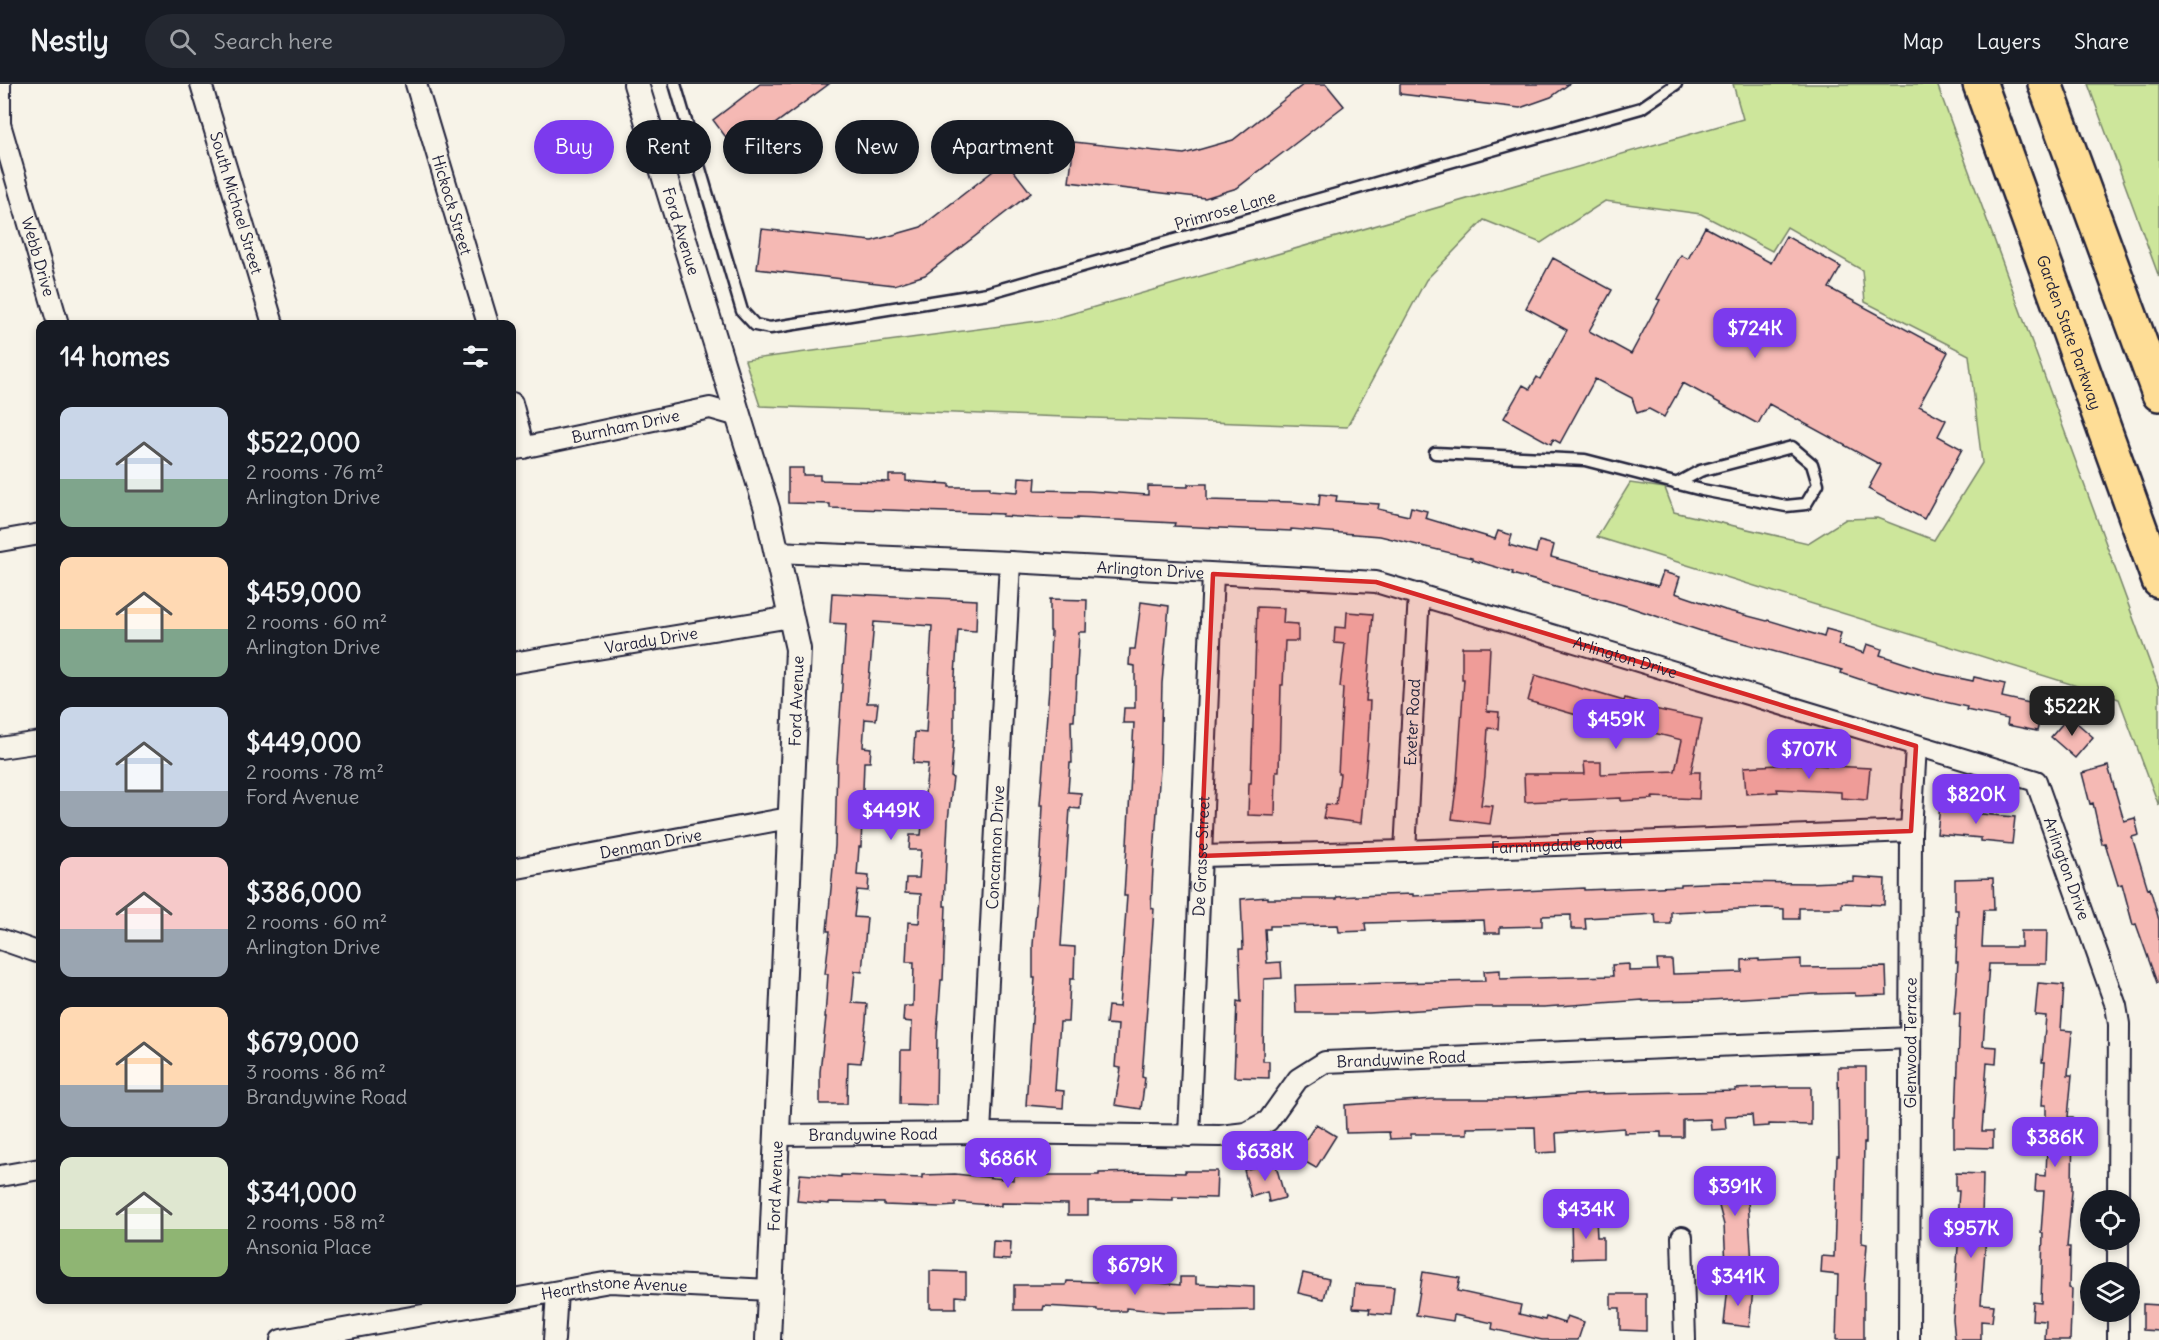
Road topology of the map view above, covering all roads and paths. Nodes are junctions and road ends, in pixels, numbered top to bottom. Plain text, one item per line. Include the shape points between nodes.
1 (0, 84) edge
2 (201, 84) edge
3 (416, 84) edge
4 (636, 84) edge
5 (675, 84) edge
6 (1676, 84) edge
7 (1980, 84) edge
8 (2045, 84) edge
9 (57, 320) edge
10 (272, 320) edge
11 (487, 320) edge
12 (2159, 394) edge
13 (738, 416) junction
14 (516, 434) edge
15 (518, 449) edge
16 (1435, 453) dead end
17 (1676, 484) junction
18 (36, 535) edge
19 (0, 541) edge
20 (776, 552) junction
21 (1010, 562) junction
22 (1213, 574) junction
23 (2159, 581) edge
24 (1419, 594) junction
25 (791, 616) junction
26 (516, 662) edge
27 (36, 743) edge
28 (1916, 746) junction
29 (0, 748) edge
30 (789, 818) junction
31 (1911, 831) junction
32 (1405, 851) junction
33 (1201, 856) junction
34 (516, 868) edge
35 (0, 939) edge
36 (36, 952) edge
37 (1910, 1038) junction
38 (980, 1132) junction
39 (777, 1135) junction
40 (1189, 1136) junction
41 (36, 1170) edge
42 (0, 1176) edge
43 (2118, 1190) edge
44 (1682, 1237) dead end
45 (770, 1290) junction
46 (557, 1292) junction
47 (516, 1299) edge
48 (488, 1304) edge
49 (2118, 1322) edge
50 (281, 1340) edge
51 (554, 1340) edge
52 (768, 1340) edge
53 (1685, 1340) edge
54 (1909, 1340) edge
55 (2118, 1340) edge

1 - 9 street, Webb Drive via 0,124
2 - 10 street, South Michael Street
3 - 11 street, Hickock Street
4 - 13 street, Ford Avenue
5 - 6 lane, Primrose Lane via 742,311 755,325 770,328 987,293 1641,108
7 - 23 highway, Garden State Parkway
8 - 12 highway
13 - 15 street, Burnham Drive via 710,408
13 - 20 street, Ford Avenue
14 - 15 street
16 - 17 lane via 1585,460
17 - 17 lane via 1786,506 1806,504 1818,484 1812,464 1792,447 1700,471
18 - 19 street
20 - 21 street, Arlington Drive
20 - 25 street, Ford Avenue
21 - 22 street, Arlington Drive
21 - 38 street, Concannon Drive
22 - 24 street, Arlington Drive via 1376,582
22 - 33 street, De Grasse Street
24 - 28 street, Arlington Drive
24 - 32 street, Exeter Road
25 - 26 street, Varady Drive
25 - 30 street, Ford Avenue via 798,649
27 - 29 street
28 - 31 street, Glenwood Terrace
28 - 43 street, Arlington Drive via 2036,781 2120,1024
30 - 34 street, Denman Drive
30 - 39 street, Ford Avenue
31 - 32 street, Farmingdale Road
31 - 37 street, Glenwood Terrace
32 - 33 street, Farmingdale Road
33 - 40 street, De Grasse Street
35 - 36 street
37 - 40 street, Brandywine Road via 1325,1062 1298,1079 1268,1121 1246,1133
37 - 54 street, Glenwood Terrace
38 - 39 street, Brandywine Road
38 - 40 street, Brandywine Road
39 - 45 street, Ford Avenue
41 - 42 street
44 - 53 street
45 - 46 street, Hearthstone Avenue via 610,1282
45 - 52 street, Ford Avenue
46 - 47 street, Hearthstone Avenue
46 - 51 street
48 - 50 street, Hearthstone Avenue
49 - 55 street

